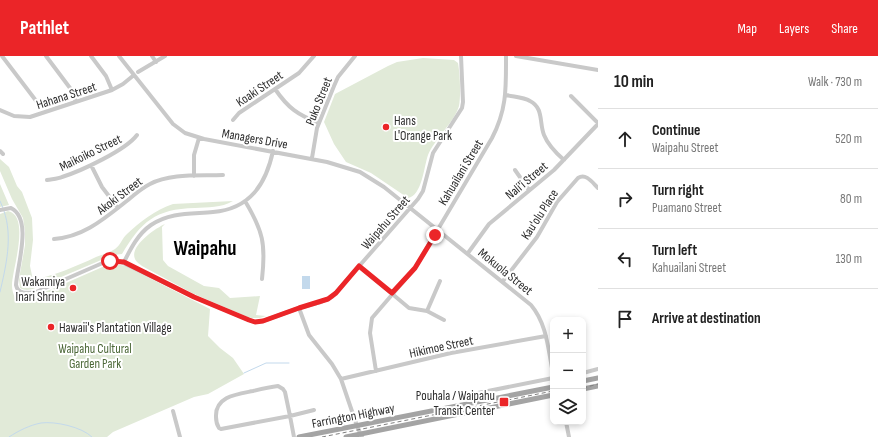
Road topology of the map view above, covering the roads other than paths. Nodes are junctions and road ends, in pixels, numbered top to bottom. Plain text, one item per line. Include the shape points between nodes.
1 (2, 56) edge
2 (46, 56) edge
3 (91, 56) edge
4 (119, 56) edge
5 (152, 56) edge
6 (165, 56) edge
7 (314, 56) edge
8 (355, 56) edge
9 (461, 56) edge
10 (506, 56) edge
11 (516, 56) edge
12 (156, 62) junction
13 (598, 70) edge
14 (136, 74) junction
15 (275, 89) junction
16 (112, 90) junction
17 (506, 95) junction
18 (570, 96) dead end
19 (37, 102) dead end
20 (76, 102) junction
21 (0, 110) edge
22 (233, 120) dead end
23 (318, 123) junction
24 (598, 123) edge
25 (137, 135) dead end
26 (199, 138) junction
27 (273, 151) junction
28 (312, 158) junction
29 (564, 160) junction
30 (91, 165) junction
31 (515, 170) dead end
32 (223, 175) dead end
33 (194, 176) junction
34 (47, 180) dead end
35 (598, 188) edge
36 (529, 190) junction
37 (245, 201) junction
38 (411, 207) junction
39 (118, 208) junction
40 (0, 210) edge
41 (438, 229) junction
42 (54, 239) dead end
43 (468, 253) junction
44 (124, 262) junction
45 (359, 266) junction
46 (262, 279) dead end
47 (440, 281) dead end
48 (503, 281) junction
49 (392, 293) junction
50 (299, 308) junction
51 (427, 311) junction
52 (444, 320) dead end
53 (546, 336) junction
54 (550, 357) edge
55 (598, 369) edge
56 (376, 371) junction
57 (586, 371) edge
58 (598, 378) edge
59 (341, 379) junction
60 (550, 379) edge
61 (586, 380) edge
62 (598, 386) edge
63 (550, 388) edge
64 (586, 388) edge
65 (473, 394) dead end
66 (550, 396) edge
67 (173, 410) dead end
68 (314, 410) dead end
69 (290, 416) junction
70 (567, 425) edge
71 (357, 426) junction
72 (375, 431) junction
73 (362, 436) edge
74 (180, 437) edge
75 (294, 437) edge
76 (299, 437) edge
77 (346, 437) edge
78 (370, 437) edge
79 (569, 437) edge

1 - 19 street
2 - 20 street via 70,88
3 - 16 street via 106,76
4 - 14 street, Managers Drive
5 - 12 street
6 - 12 street, Hahana Street
7 - 15 street, Koaki Street via 300,73
8 - 23 street, Puko Street via 338,77
9 - 38 street, Waipahu Street via 462,108 433,153 423,191
10 - 17 street, Kahuailani Street
11 - 13 street
12 - 14 street, Hahana Street
14 - 16 street, Hahana Street
14 - 26 street, Managers Drive via 173,124 185,133
15 - 22 street, Koaki Street via 239,113
15 - 23 street via 293,110
16 - 20 street, Hahana Street
17 - 29 street via 526,99 537,106 546,140
17 - 41 street, Kahuailani Street via 494,134
18 - 24 street
20 - 21 street, Hahana Street via 30,117 14,116
23 - 28 street, Puko Street
24 - 29 street, Nali'i Street
25 - 30 street, Maikoiko Street via 128,144
26 - 27 street, Managers Drive
26 - 33 street via 194,155
27 - 28 street, Managers Drive
27 - 37 street via 269,170 263,181
28 - 38 street, Managers Drive via 352,169 369,177
29 - 36 street, Nali'i Street
30 - 34 street, Maikoiko Street via 61,178
30 - 39 street via 102,187
31 - 36 street
32 - 33 street, Akoki Street
33 - 39 street, Akoki Street via 155,181
35 - 48 street, Kau'olu Place via 586,177 578,178 557,202 538,237
36 - 43 street, Nali'i Street via 489,224
37 - 44 street via 222,211 182,214 152,224 140,235
37 - 46 street via 258,223 262,237
38 - 41 street, Mokuola Street
38 - 45 street, Waipahu Street
39 - 42 street, Akoki Street via 90,228
40 - 44 street, Waipahu Street via 11,208 16,211 22,226 22,246 16,285 20,292 36,292 105,262
41 - 43 street, Mokuola Street
41 - 49 street, Kahuailani Street via 415,268
43 - 48 street, Mokuola Street
44 - 50 street, Waipahu Street via 194,297 255,322
45 - 49 street
45 - 50 street, Waipahu Street via 332,297
47 - 51 street
48 - 53 street, Mokuola Street via 534,309 542,321
49 - 51 street via 409,308
49 - 56 street, Kahuailani Street via 370,322
50 - 59 street via 309,335
51 - 52 street
53 - 54 street, Mokuola Street
53 - 56 street, Hikimoe Street via 451,353
55 - 57 street
56 - 59 street, Hikimoe Street
58 - 61 main road
59 - 71 street
60 - 65 street
62 - 64 main road
63 - 71 main road, Farrington Highway
66 - 72 main road, Farrington Highway
67 - 74 street
68 - 69 street
69 - 69 street via 221,429 217,426 216,412 221,402 233,395 278,386 285,392
69 - 75 street
70 - 79 street
71 - 73 street
71 - 76 main road, Farrington Highway
72 - 73 main road, Farrington Highway
72 - 78 main road
73 - 77 main road, Farrington Highway

